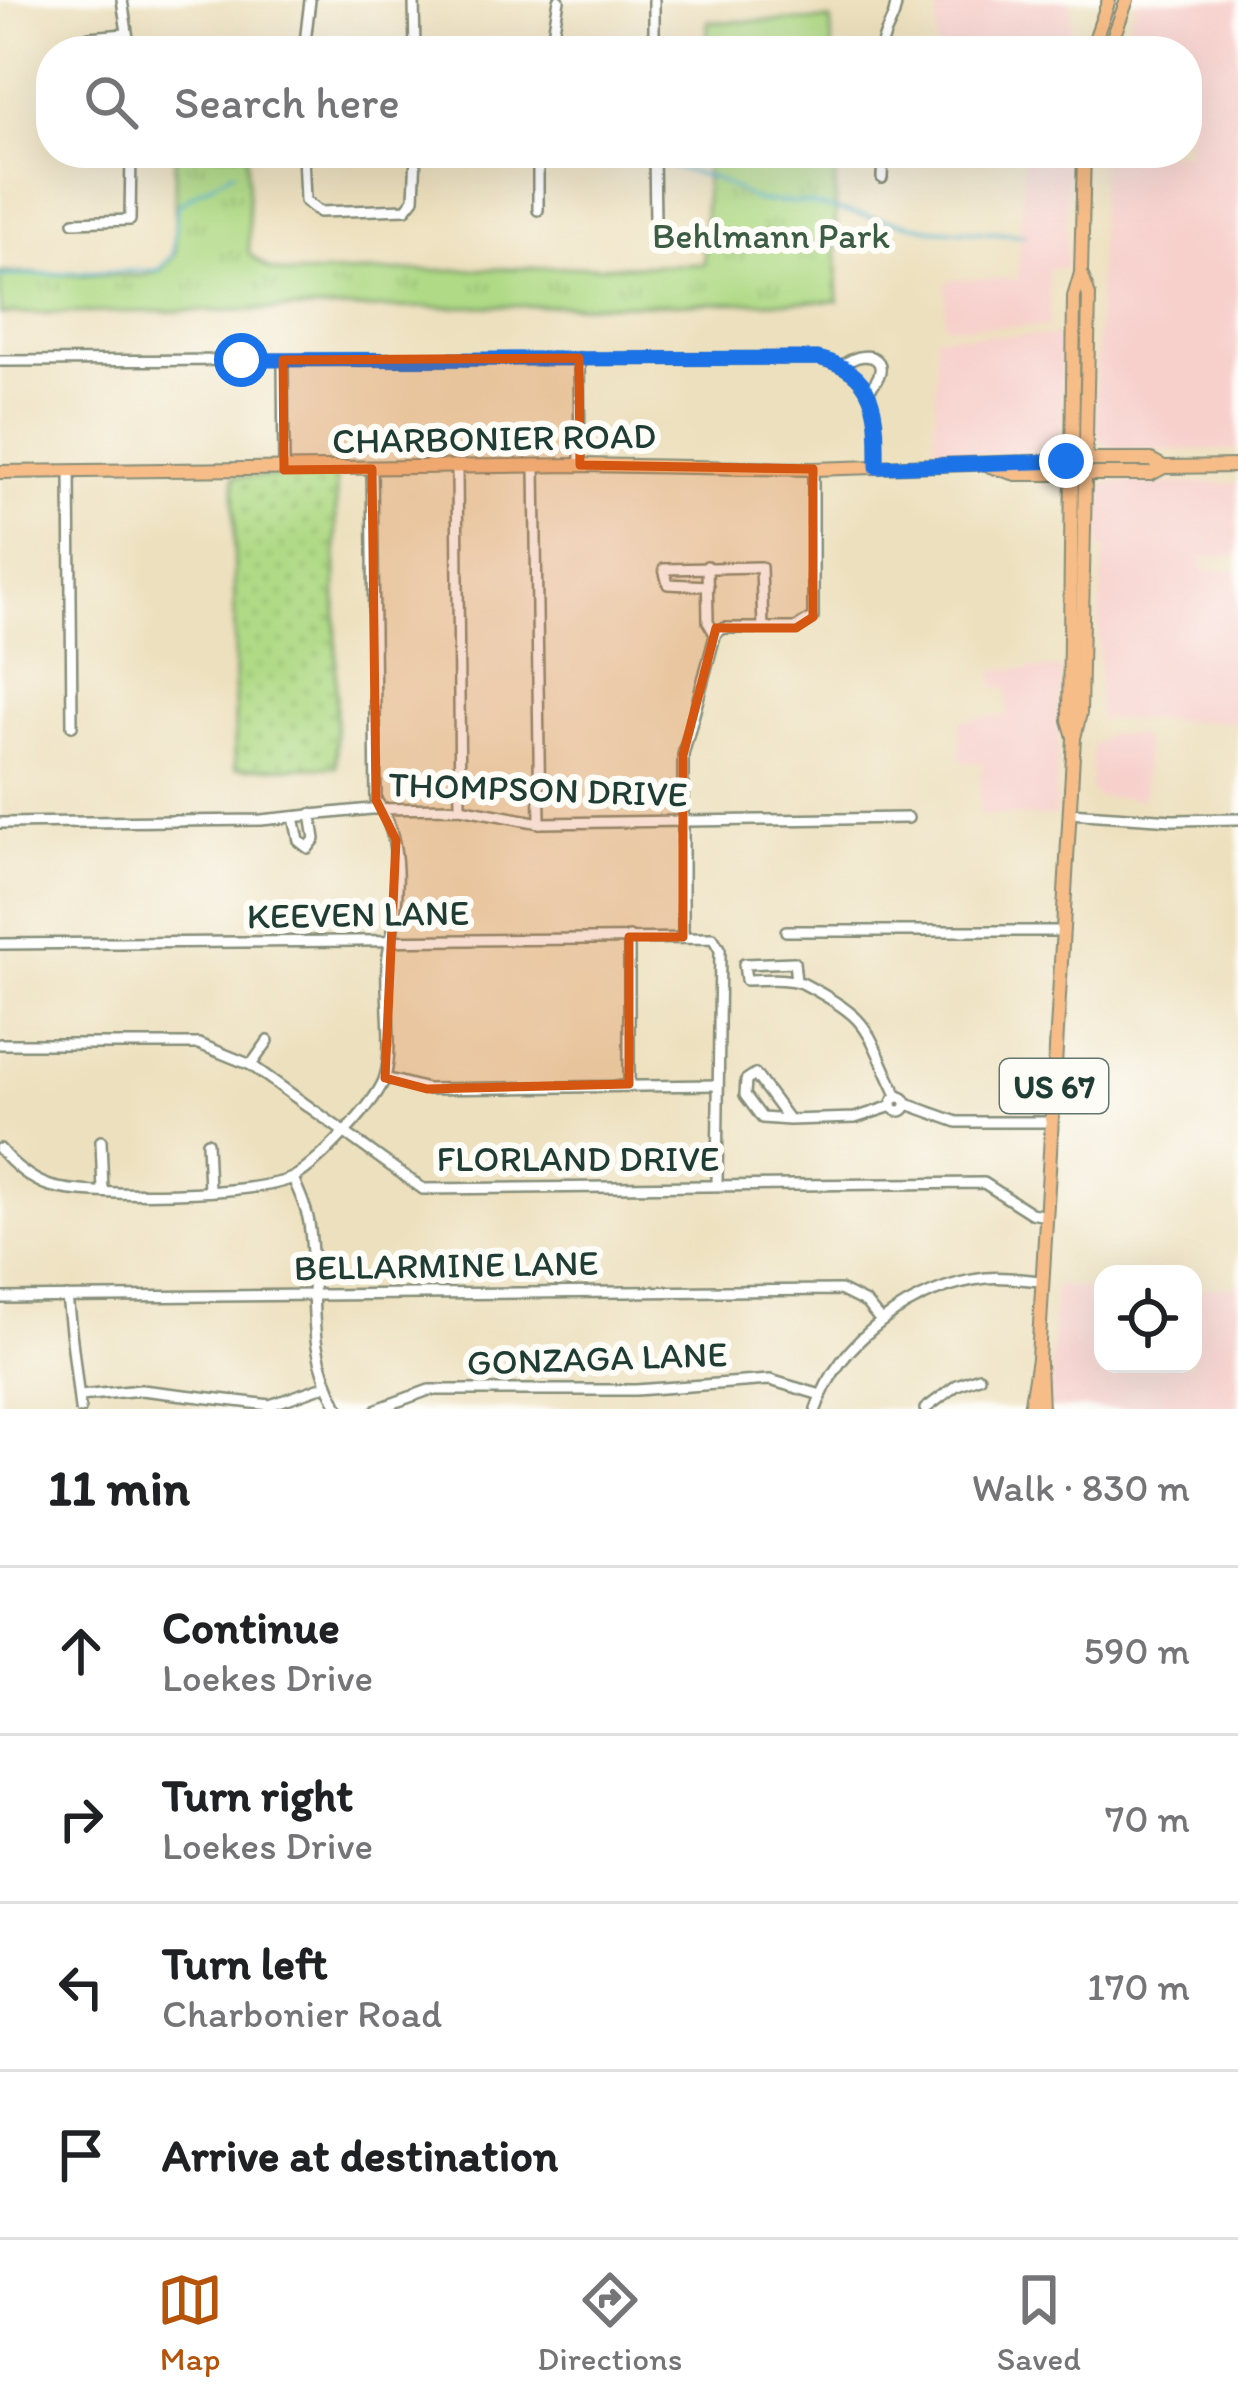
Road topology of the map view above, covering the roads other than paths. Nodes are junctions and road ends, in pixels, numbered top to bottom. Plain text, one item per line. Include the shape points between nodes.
1 (122, 0) edge
2 (310, 0) edge
3 (414, 0) edge
4 (559, 0) edge
5 (654, 0) edge
6 (896, 0) edge
7 (1109, 0) edge
8 (1126, 0) edge
9 (125, 34) joint
10 (101, 36) edge
11 (306, 36) edge
12 (415, 36) edge
13 (553, 36) edge
14 (654, 36) edge
15 (885, 36) edge
16 (1096, 36) edge
17 (1113, 36) edge
18 (131, 168) edge
19 (303, 168) edge
20 (416, 168) edge
21 (538, 168) edge
22 (654, 168) edge
23 (882, 168) edge
24 (1084, 168) edge
25 (882, 178) dead end
26 (538, 210) dead end
27 (74, 222) dead end
28 (655, 222) dead end
29 (579, 358) junction
30 (283, 360) junction
31 (0, 361) edge
32 (843, 365) junction
33 (868, 390) junction
34 (1080, 432) junction
35 (1119, 460) junction
36 (1051, 461) junction
37 (580, 465) junction
38 (988, 465) junction
39 (1238, 466) edge
40 (877, 467) junction
41 (1080, 467) junction
42 (1164, 467) junction
43 (535, 468) junction
44 (372, 469) junction
45 (813, 469) junction
46 (284, 470) junction
47 (457, 470) junction
48 (0, 472) edge
49 (70, 472) junction
50 (1109, 474) junction
51 (1086, 505) junction
52 (707, 566) junction
53 (708, 586) junction
54 (763, 628) junction
55 (716, 634) junction
56 (72, 726) dead end
57 (1074, 738) junction
58 (460, 808) junction
59 (382, 809) junction
60 (1070, 813) junction
61 (311, 814) junction
62 (294, 817) junction
63 (908, 818) dead end
64 (1238, 819) edge
65 (0, 823) edge
66 (540, 823) junction
67 (685, 823) junction
68 (786, 931) dead end
69 (1063, 931) junction
70 (628, 937) junction
71 (683, 937) junction
72 (393, 941) junction
73 (0, 944) edge
74 (796, 981) junction
75 (268, 1041) dead end
76 (0, 1044) edge
77 (251, 1065) junction
78 (386, 1078) junction
79 (628, 1084) junction
80 (718, 1085) junction
81 (899, 1102) junction
82 (789, 1120) junction
83 (1052, 1122) junction
84 (345, 1132) junction
85 (101, 1141) dead end
86 (207, 1142) dead end
87 (0, 1149) edge
88 (5, 1166) edge
89 (292, 1178) junction
90 (717, 1183) junction
91 (209, 1190) junction
92 (103, 1191) junction
93 (1046, 1216) junction
94 (1042, 1281) junction
95 (310, 1293) junction
96 (67, 1297) junction
97 (0, 1298) edge
98 (881, 1321) junction
99 (1038, 1359) junction
100 (979, 1377) dead end
101 (327, 1385) junction
102 (820, 1395) junction
103 (80, 1396) junction
104 (80, 1409) edge
105 (339, 1409) edge
106 (377, 1409) edge
107 (816, 1409) edge
108 (925, 1409) edge
109 (1030, 1409) edge
110 (1041, 1409) edge

1 - 9 street
2 - 11 street
3 - 12 street
4 - 13 street
5 - 14 street
6 - 15 street
7 - 16 main road
8 - 17 main road
9 - 10 street
18 - 27 street via 130,220
19 - 20 street via 309,206 333,212 411,206
21 - 26 street
22 - 28 street
23 - 25 street
24 - 34 main road, US 67 via 1081,273 1088,296
29 - 30 street
29 - 32 street via 818,358
29 - 37 street
30 - 31 street
30 - 46 street
32 - 33 street
32 - 33 street via 856,355 877,360 879,379
33 - 40 street
34 - 35 main road
34 - 36 main road
34 - 41 main road, US 67
35 - 41 main road
35 - 42 main road
36 - 38 main road, CHARBONIER ROAD
36 - 41 main road, CHARBONIER ROAD
37 - 43 main road, CHARBONIER ROAD
37 - 45 main road, CHARBONIER ROAD
38 - 40 main road, CHARBONIER ROAD
38 - 41 main road, CHARBONIER ROAD via 1016,474
39 - 42 main road
40 - 45 main road, CHARBONIER ROAD
41 - 50 main road
41 - 51 main road, US 67
41 - 57 main road, US 67
42 - 50 main road
43 - 47 main road, CHARBONIER ROAD
43 - 66 street
44 - 46 main road, CHARBONIER ROAD
44 - 47 main road, CHARBONIER ROAD
44 - 59 street
45 - 54 street via 813,617 796,628
46 - 49 main road, CHARBONIER ROAD
47 - 58 street
48 - 49 main road, CHARBONIER ROAD
49 - 56 street
50 - 51 main road
51 - 57 main road, US 67
52 - 53 street
52 - 53 street via 666,566 662,574 668,584
52 - 54 street via 760,567
53 - 55 street
54 - 55 street
55 - 67 street via 684,742
57 - 60 main road, US 67
58 - 59 street, THOMPSON DRIVE
58 - 66 street, THOMPSON DRIVE
59 - 61 street, THOMPSON DRIVE
59 - 72 street via 396,840
60 - 64 street
60 - 69 main road, US 67
61 - 62 street, THOMPSON DRIVE
61 - 62 street, THOMPSON DRIVE via 315,839 308,848
62 - 65 street, THOMPSON DRIVE
63 - 67 street, THOMPSON DRIVE
66 - 67 street, THOMPSON DRIVE
67 - 71 street
68 - 69 street
69 - 83 main road, US 67
70 - 71 street, KEEVEN LANE
70 - 72 street, KEEVEN LANE
70 - 79 street
71 - 80 street, KEEVEN LANE via 716,940 720,950
72 - 73 street, KEEVEN LANE
72 - 78 street
74 - 74 street via 746,980 744,964 794,962
74 - 81 street via 868,1028
75 - 77 street
76 - 77 street, FLORLAND DRIVE via 199,1044
77 - 84 street, FLORLAND DRIVE
78 - 79 street via 428,1088
78 - 84 street
79 - 80 street
80 - 90 street
81 - 82 street via 855,1118
81 - 83 street via 957,1122
82 - 82 street via 755,1074 746,1080 745,1095 762,1118
83 - 93 main road, US 67
84 - 89 street
84 - 90 street, FLORLAND DRIVE via 423,1189
85 - 92 street
86 - 91 street
87 - 88 street
88 - 92 street via 50,1186
89 - 91 street
89 - 95 street via 309,1224
90 - 93 street, FLORLAND DRIVE via 984,1183
91 - 92 street
93 - 94 main road, US 67
94 - 98 street via 986,1278 931,1294
94 - 99 main road, US 67
95 - 96 street, BELLARMINE LANE
95 - 98 street, BELLARMINE LANE via 840,1290
95 - 101 street
96 - 97 street, BELLARMINE LANE
96 - 103 street
98 - 102 street
99 - 109 main road, US 67
99 - 110 main road, US 67
100 - 108 street
101 - 103 street via 270,1405 141,1390
101 - 105 street
102 - 106 street, GONZAGA LANE via 770,1380 636,1390 429,1390
102 - 107 street
103 - 104 street

